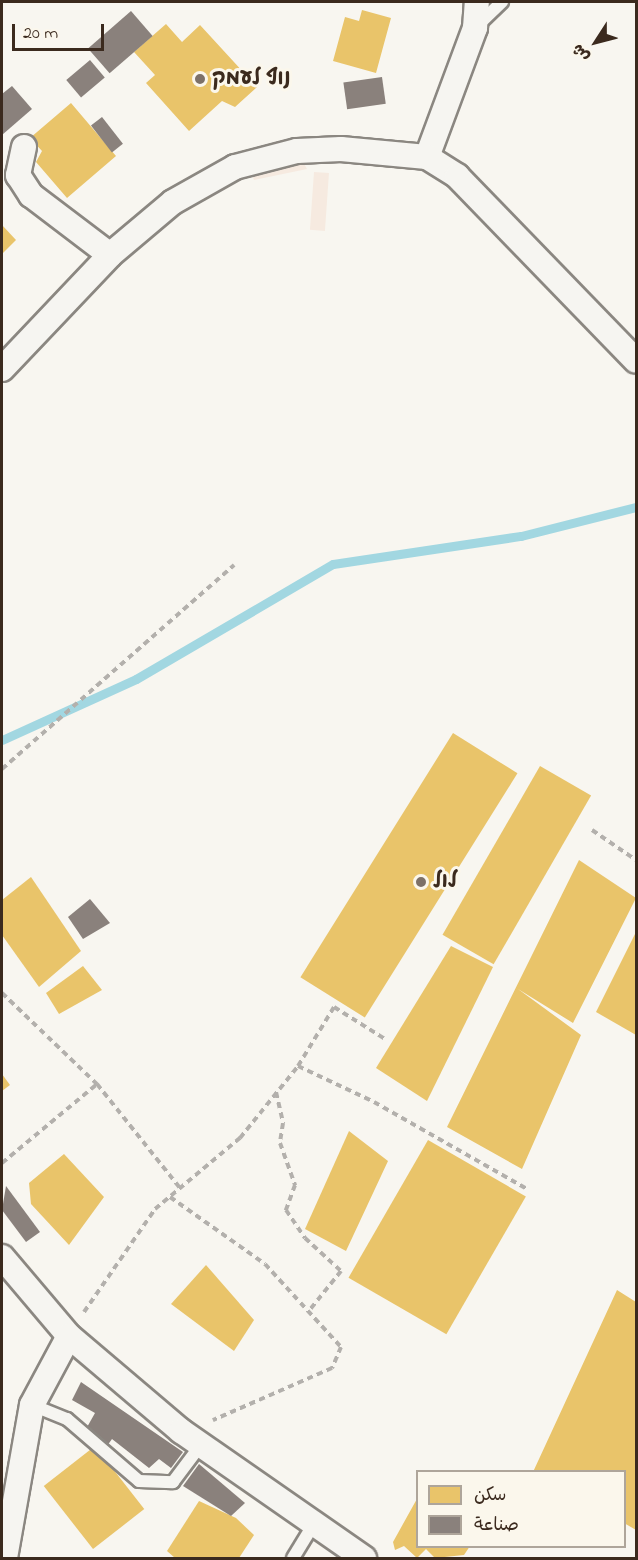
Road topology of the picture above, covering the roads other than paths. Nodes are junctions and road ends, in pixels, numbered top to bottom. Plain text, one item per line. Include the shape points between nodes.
1 (477, 2) edge
2 (502, 2) edge
3 (475, 28) junction
4 (24, 147) dead end
5 (427, 157) junction
6 (110, 255) junction
7 (636, 361) edge
8 (2, 369) edge
9 (2, 1257) edge
10 (69, 1336) junction
11 (32, 1405) junction
12 (190, 1438) junction
13 (315, 1522) junction
14 (5, 1558) edge
15 (293, 1558) edge
16 (364, 1558) edge

1 - 3 street
2 - 3 lane
3 - 5 street
4 - 6 street via 18,174 31,195
5 - 6 street via 341,149 297,152 235,167 173,202
5 - 7 street via 457,176
6 - 8 street
9 - 10 street
10 - 11 street
10 - 12 street
11 - 12 lane via 67,1419 139,1480 173,1482
11 - 14 street
12 - 13 street
13 - 15 lane
13 - 16 street

